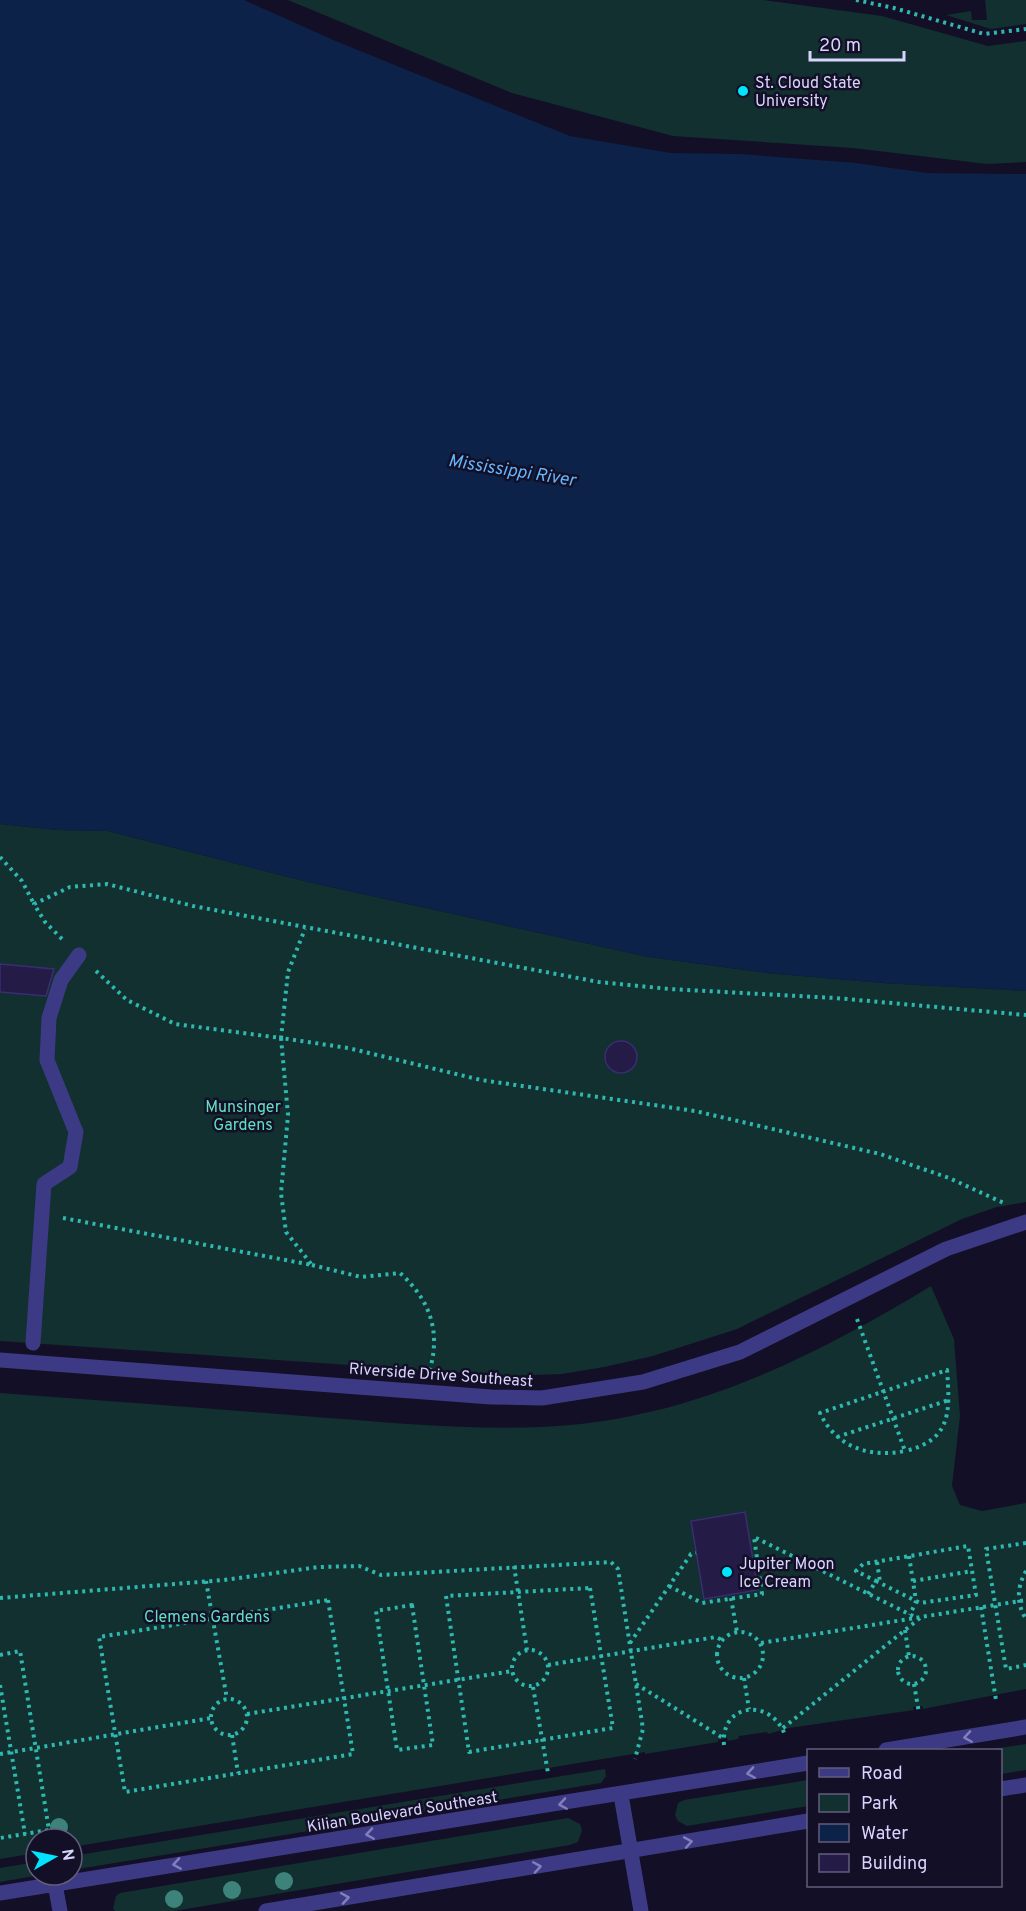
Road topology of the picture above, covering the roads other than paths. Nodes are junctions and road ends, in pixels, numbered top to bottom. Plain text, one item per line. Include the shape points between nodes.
1 (79, 955) road end
2 (1026, 1222) edge
3 (33, 1343) dead end
4 (0, 1360) edge
5 (1026, 1727) edge
6 (892, 1749) edge
7 (807, 1763) edge
8 (1026, 1785) edge
9 (1002, 1789) edge
10 (621, 1795) junction
11 (807, 1821) edge
12 (631, 1851) junction
13 (84, 1879) edge
14 (37, 1887) edge
15 (56, 1887) edge
16 (0, 1893) edge
17 (60, 1911) edge
18 (266, 1911) edge
19 (641, 1911) edge

1 - 3 street via 61,980 49,1018 47,1060 76,1132 70,1167 44,1184
2 - 4 street, Riverside Drive Southeast via 946,1249 740,1352 643,1382 542,1398
5 -> 6 street
7 -> 10 street, Kilian Boulevard Southeast
8 - 9 street
10 - 12 street
10 -> 13 street, Kilian Boulevard Southeast
12 -> 11 street
18 -> 12 street
12 - 19 street
14 - 16 street, Kilian Boulevard Southeast
15 - 17 street

